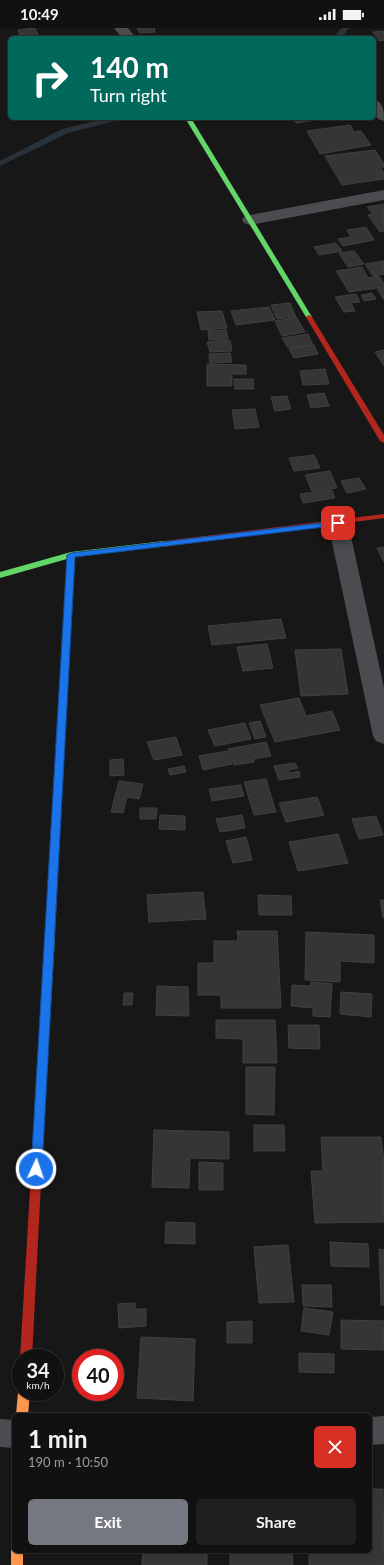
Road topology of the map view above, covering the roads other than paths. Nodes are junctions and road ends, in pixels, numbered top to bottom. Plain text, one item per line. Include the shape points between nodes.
1 (121, 28) edge
2 (127, 36) edge
3 (376, 107) edge
4 (384, 117) edge
5 (189, 120) edge
6 (384, 195) edge
7 (250, 220) junction
8 (384, 441) edge
9 (384, 516) edge
10 (338, 523) junction
11 (71, 555) junction
12 (0, 575) edge
13 (384, 736) edge
14 (27, 1349) edge
15 (23, 1401) edge
16 (22, 1413) edge
17 (384, 1430) edge
18 (372, 1431) edge
19 (0, 1434) edge
20 (12, 1434) edge
21 (17, 1553) edge
22 (17, 1565) edge

1 - 2 street
3 - 4 street
5 - 7 street
6 - 7 street
7 - 8 street
9 - 10 street
10 - 11 street
10 - 13 street
11 - 12 street
11 - 14 street
15 - 16 street
17 - 18 street
19 - 20 street
21 - 22 street

